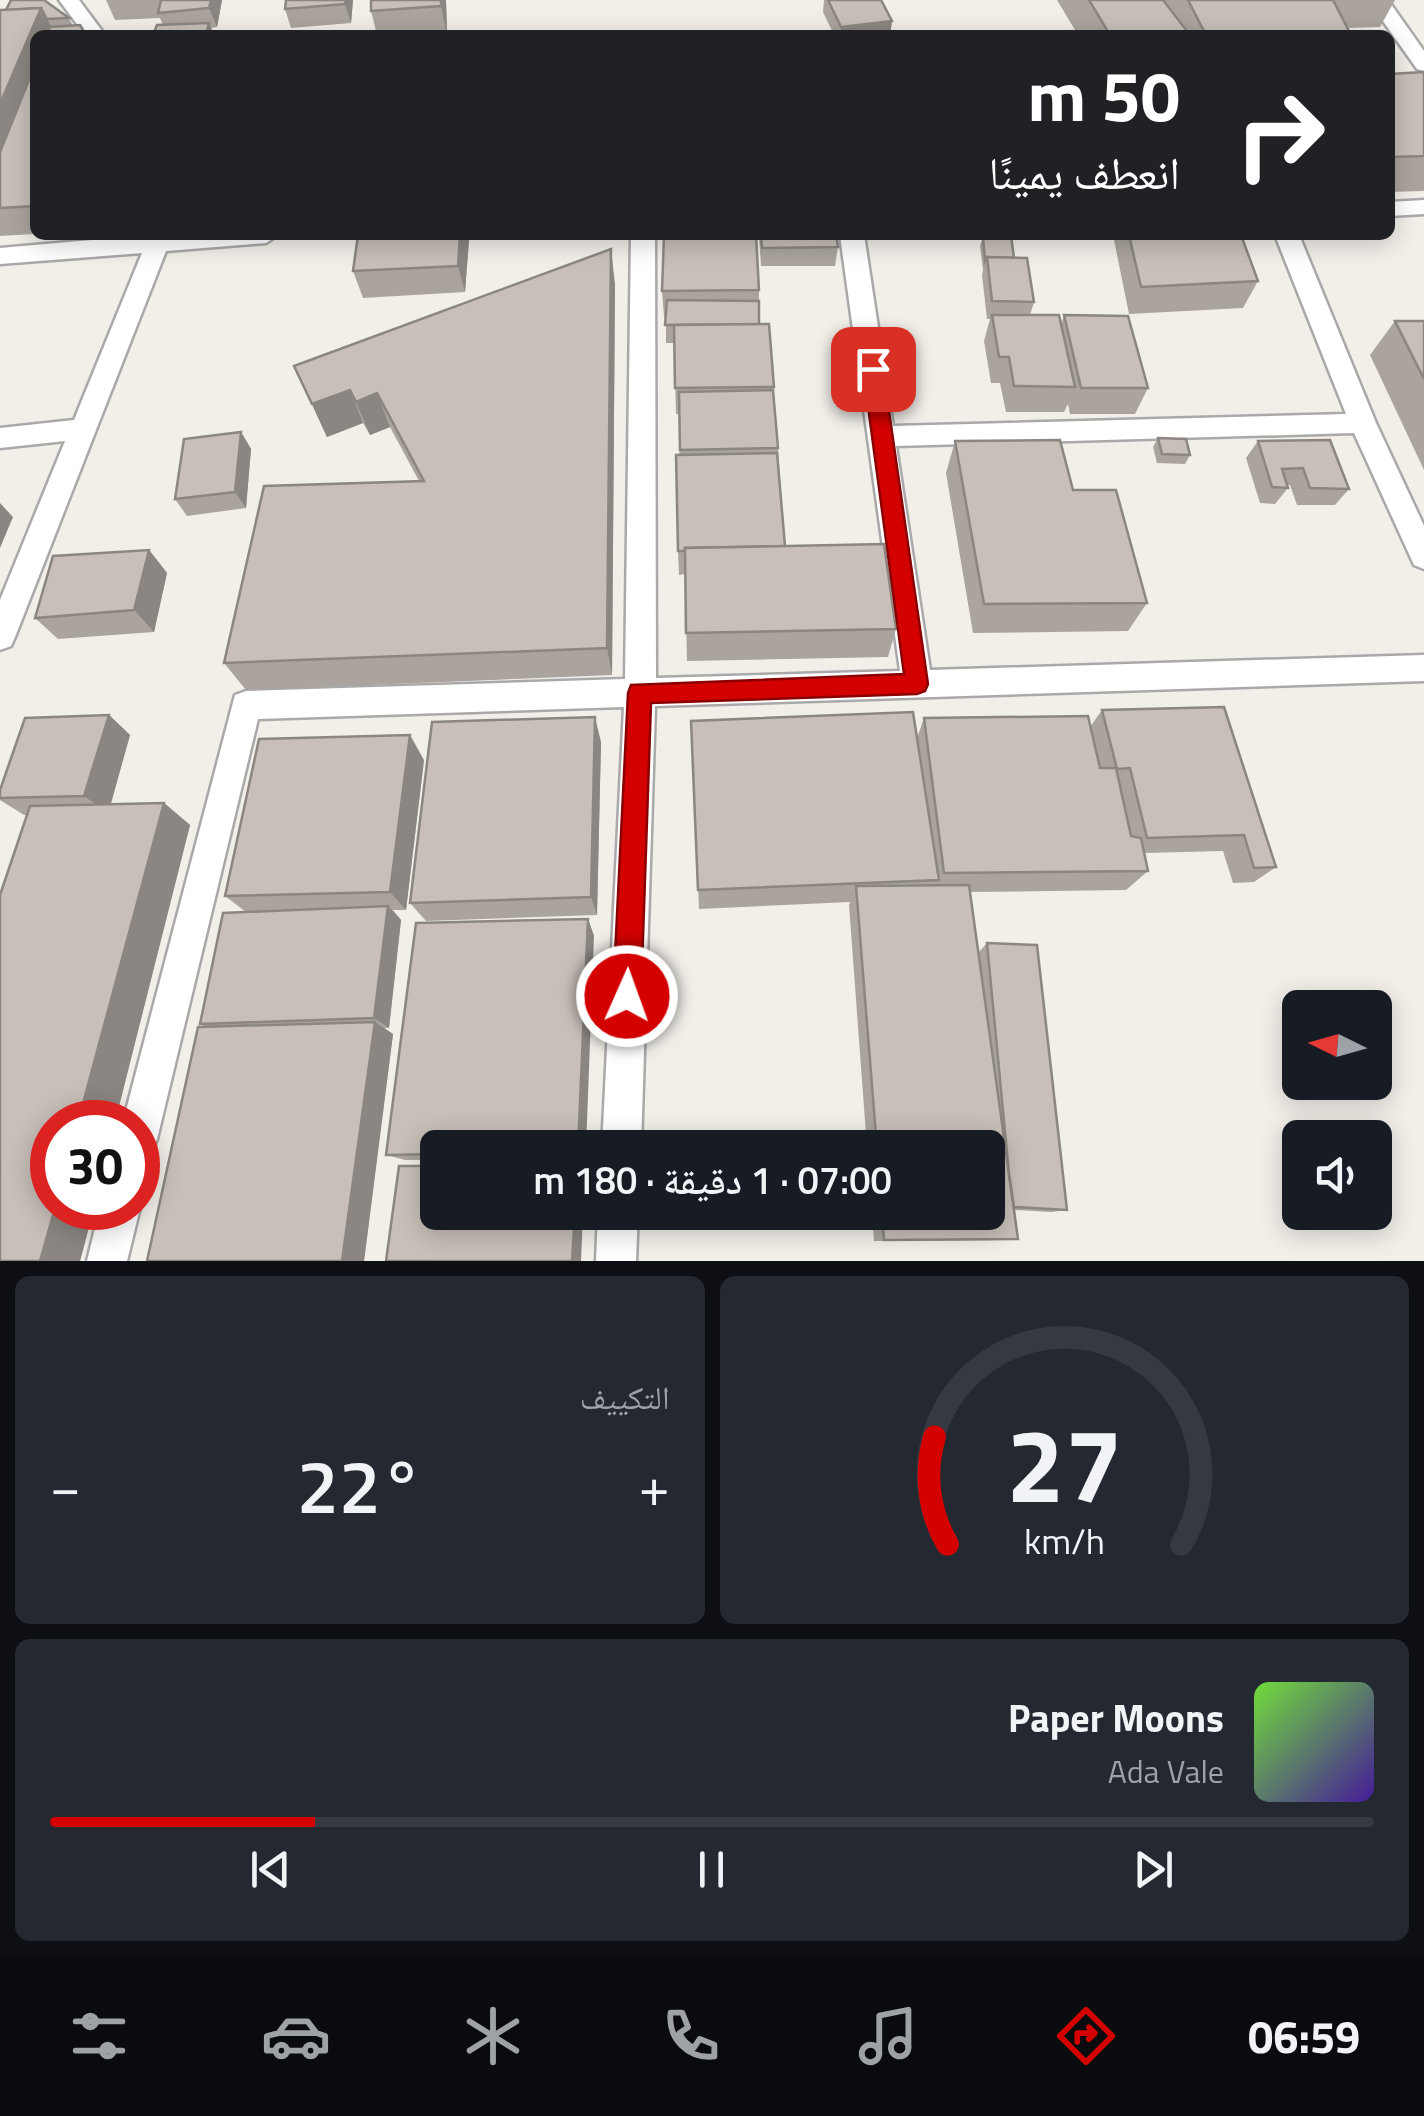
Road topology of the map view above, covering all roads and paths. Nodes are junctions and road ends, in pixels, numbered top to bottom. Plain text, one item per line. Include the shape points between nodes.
1 (69, 0) edge
2 (1378, 0) edge
3 (92, 30) edge
4 (1424, 66) edge
5 (1424, 207) edge
6 (1395, 208) edge
7 (143, 240) edge
8 (160, 240) edge
9 (643, 240) edge
10 (853, 240) edge
11 (1289, 240) edge
12 (0, 256) edge
13 (1363, 422) junction
14 (82, 429) junction
15 (884, 436) junction
16 (0, 438) edge
17 (1424, 557) edge
18 (0, 637) edge
19 (1424, 668) edge
20 (917, 684) junction
21 (640, 693) junction
22 (148, 1100) edge
23 (621, 1130) edge
24 (115, 1230) edge
25 (617, 1230) edge
26 (107, 1261) edge
27 (616, 1261) edge

1 - 3 street
2 - 4 street
5 - 6 street
7 - 12 street
8 - 14 street
9 - 21 street
10 - 15 street
11 - 13 street
13 - 15 street
13 - 17 street
14 - 16 street
14 - 18 street
15 - 20 street
19 - 20 street
20 - 21 street
21 - 22 street via 246,705
21 - 23 street
24 - 26 street
25 - 27 street

